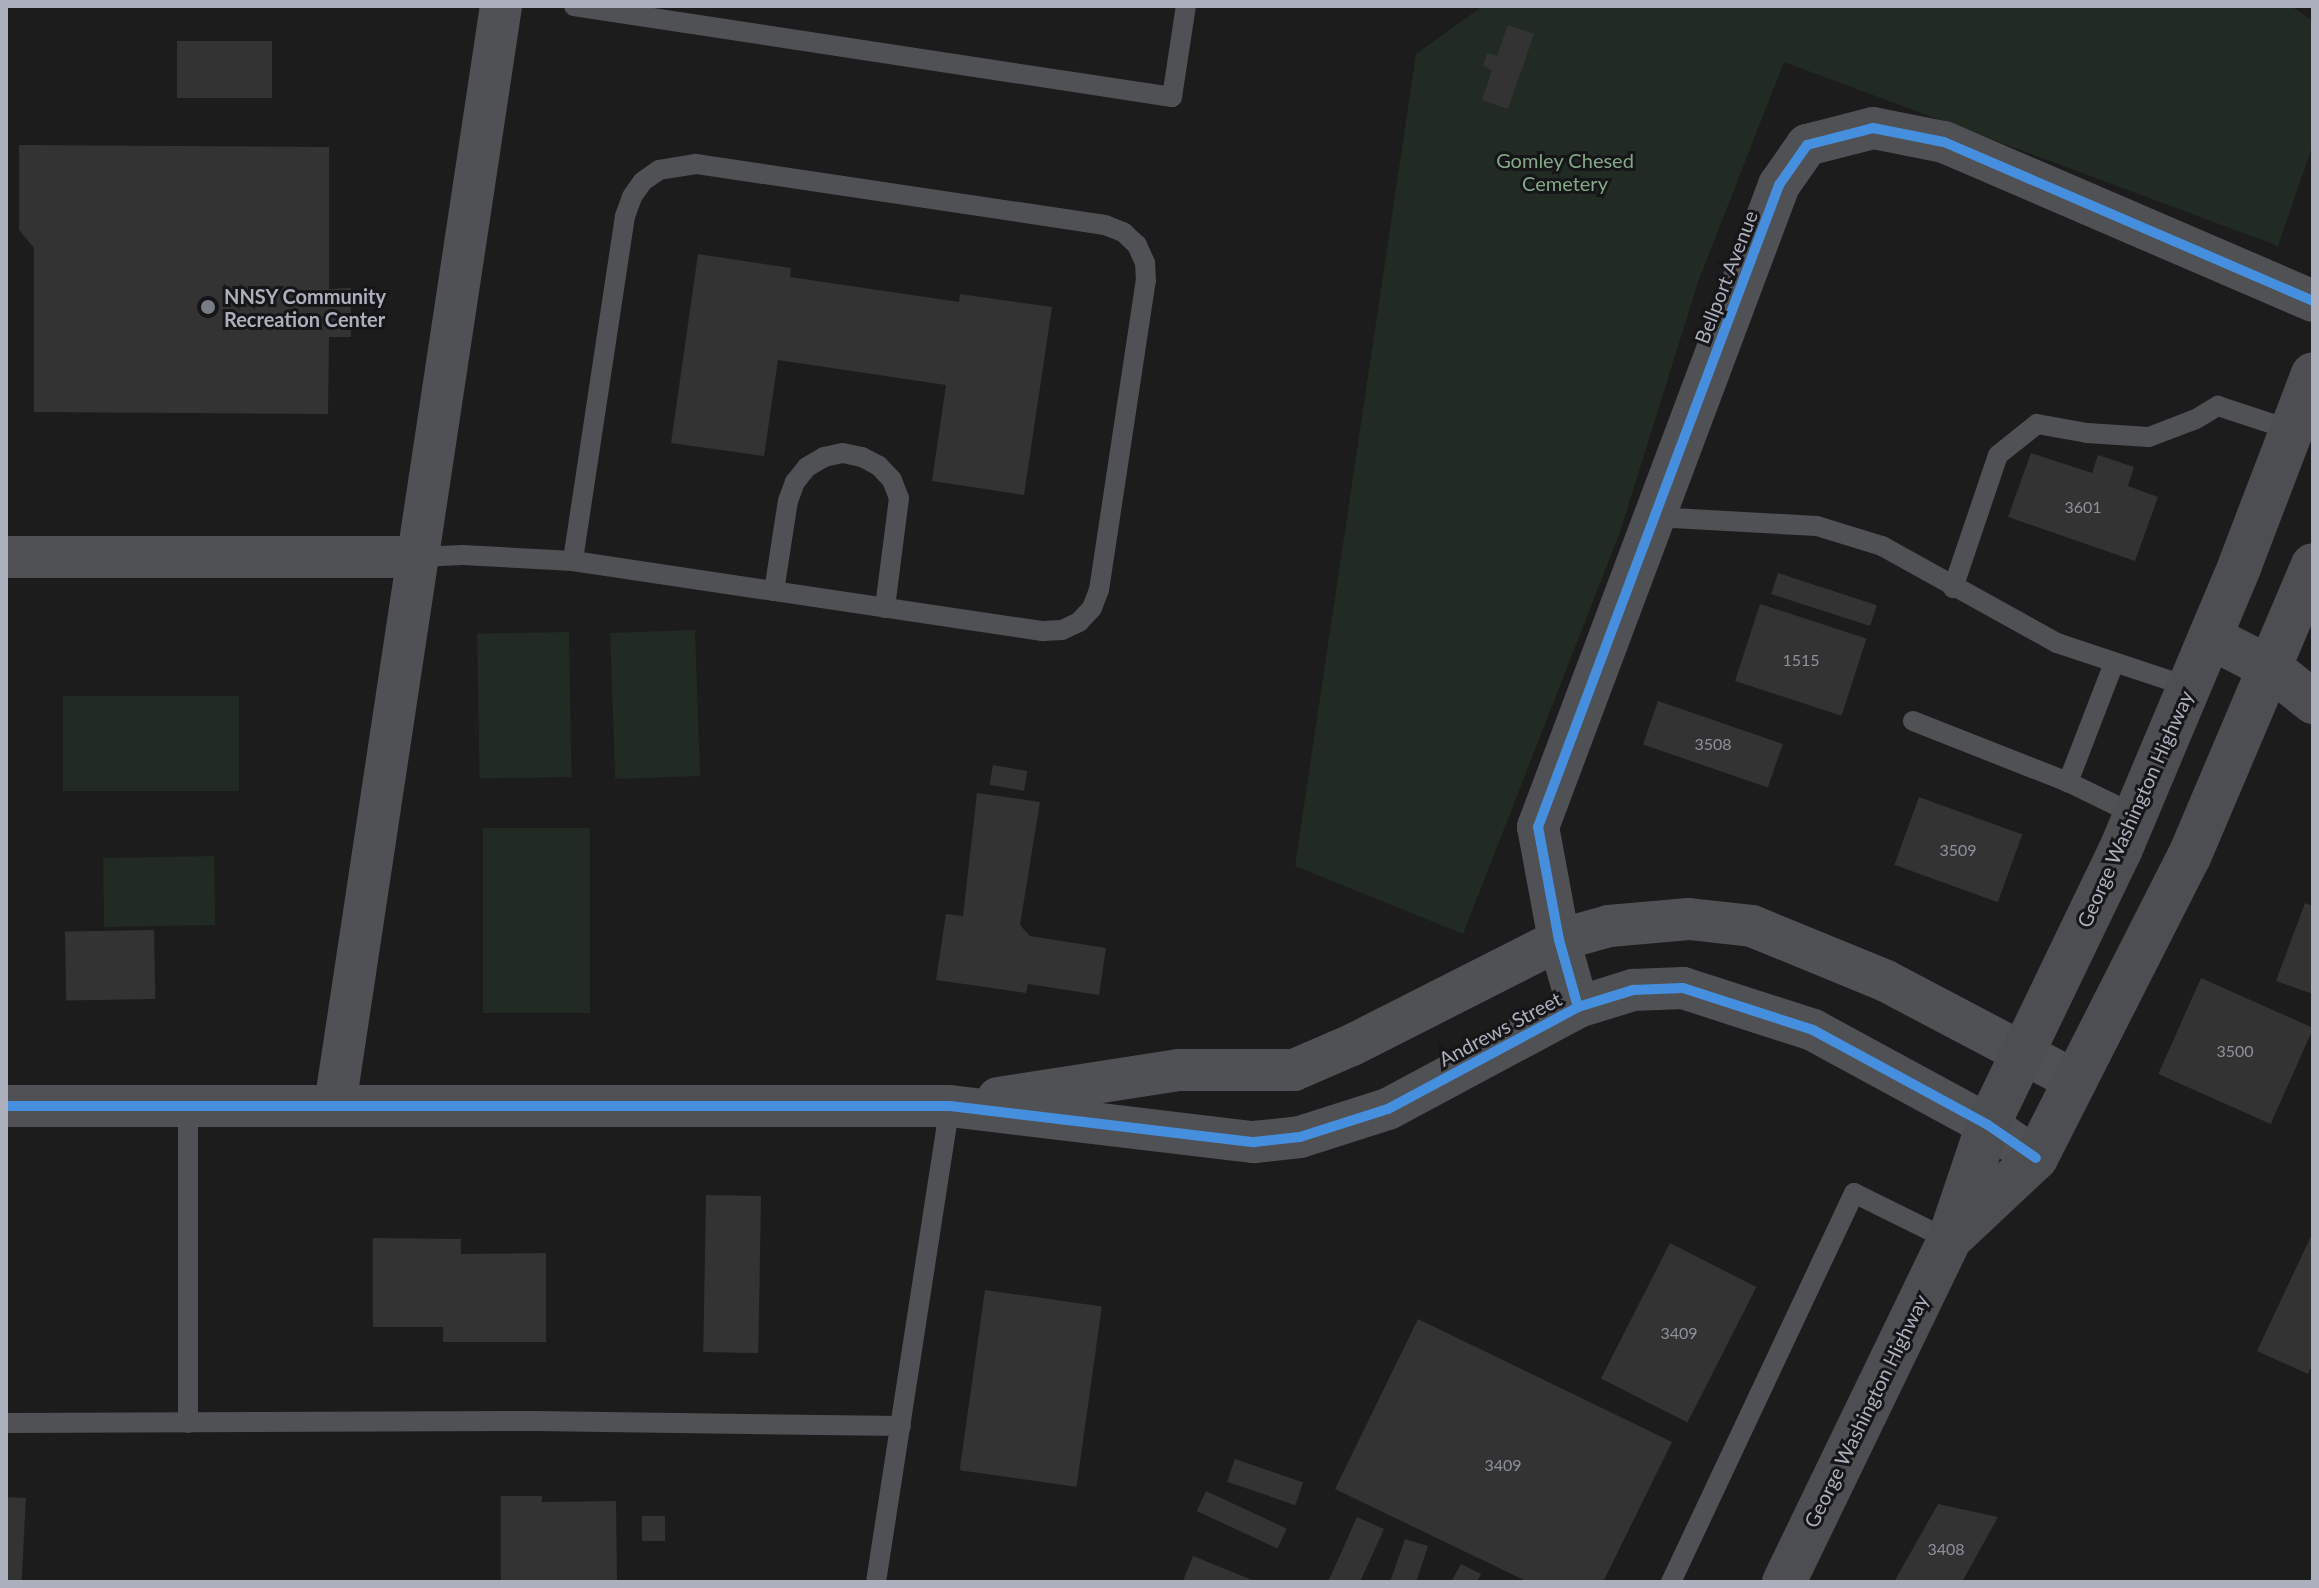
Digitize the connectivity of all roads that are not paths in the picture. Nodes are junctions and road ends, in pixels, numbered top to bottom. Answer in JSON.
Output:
{"nodes":[{"id":1,"x":501,"y":6,"type":"edge"},
{"id":2,"x":574,"y":6,"type":"edge"},
{"id":3,"x":1186,"y":6,"type":"edge"},
{"id":4,"x":2313,"y":301,"type":"edge"},
{"id":5,"x":2313,"y":374,"type":"edge"},
{"id":6,"x":2291,"y":430,"type":"junction"},
{"id":7,"x":1655,"y":517,"type":"junction"},
{"id":8,"x":6,"y":557,"type":"edge"},
{"id":9,"x":418,"y":557,"type":"junction"},
{"id":10,"x":573,"y":561,"type":"junction"},
{"id":11,"x":2240,"y":565,"type":"junction"},
{"id":12,"x":2310,"y":583,"type":"edge"},
{"id":13,"x":1953,"y":588,"type":"junction"},
{"id":14,"x":774,"y":591,"type":"junction"},
{"id":15,"x":885,"y":608,"type":"junction"},
{"id":16,"x":2210,"y":637,"type":"junction"},
{"id":17,"x":2114,"y":663,"type":"junction"},
{"id":18,"x":2272,"y":669,"type":"junction"},
{"id":19,"x":2189,"y":687,"type":"junction"},
{"id":20,"x":2313,"y":702,"type":"edge"},
{"id":21,"x":1913,"y":721,"type":"dead end"},
{"id":22,"x":2068,"y":782,"type":"junction"},
{"id":23,"x":2136,"y":815,"type":"junction"},
{"id":24,"x":1559,"y":940,"type":"junction"},
{"id":25,"x":1578,"y":1007,"type":"junction"},
{"id":26,"x":2021,"y":1051,"type":"junction"},
{"id":27,"x":2076,"y":1081,"type":"junction"},
{"id":28,"x":335,"y":1105,"type":"junction"},
{"id":29,"x":6,"y":1106,"type":"edge"},
{"id":30,"x":188,"y":1106,"type":"junction"},
{"id":31,"x":950,"y":1106,"type":"junction"},
{"id":32,"x":1988,"y":1125,"type":"junction"},
{"id":33,"x":2036,"y":1158,"type":"junction"},
{"id":34,"x":1949,"y":1240,"type":"junction"},
{"id":35,"x":6,"y":1423,"type":"edge"},
{"id":36,"x":188,"y":1423,"type":"junction"},
{"id":37,"x":901,"y":1426,"type":"junction"},
{"id":38,"x":876,"y":1582,"type":"edge"},
{"id":39,"x":1671,"y":1582,"type":"edge"},
{"id":40,"x":1784,"y":1582,"type":"edge"}],
"edges":[{"from":1,"to":9,"type":"street"},
{"from":2,"to":3,"type":"lane"},
{"from":4,"to":7,"type":"street","name":"Bellport Avenue"},
{"from":5,"to":6,"type":"main road","name":"George Washington Highway"},
{"from":6,"to":11,"type":"main road","name":"George Washington Highway"},
{"from":6,"to":13,"type":"lane"},
{"from":7,"to":13,"type":"lane"},
{"from":7,"to":24,"type":"street","name":"Bellport Avenue"},
{"from":8,"to":9,"type":"street"},
{"from":9,"to":10,"type":"lane"},
{"from":9,"to":28,"type":"street"},
{"from":10,"to":14,"type":"lane"},
{"from":10,"to":15,"type":"lane"},
{"from":11,"to":12,"type":"main road"},
{"from":11,"to":16,"type":"main road","name":"George Washington Highway"},
{"from":12,"to":18,"type":"main road","name":"George Washington Highway"},
{"from":13,"to":17,"type":"lane"},
{"from":14,"to":15,"type":"lane"},
{"from":14,"to":15,"type":"lane"},
{"from":16,"to":18,"type":"main road"},
{"from":16,"to":19,"type":"main road","name":"George Washington Highway"},
{"from":17,"to":19,"type":"lane"},
{"from":17,"to":22,"type":"lane"},
{"from":18,"to":20,"type":"main road"},
{"from":18,"to":27,"type":"main road","name":"George Washington Highway"},
{"from":19,"to":23,"type":"main road","name":"George Washington Highway"},
{"from":21,"to":22,"type":"lane"},
{"from":22,"to":23,"type":"lane"},
{"from":23,"to":26,"type":"main road","name":"George Washington Highway"},
{"from":24,"to":25,"type":"street","name":"Bellport Avenue"},
{"from":24,"to":26,"type":"street"},
{"from":24,"to":31,"type":"street"},
{"from":25,"to":31,"type":"street","name":"Andrews Street"},
{"from":25,"to":32,"type":"street","name":"Andrews Street"},
{"from":26,"to":27,"type":"street"},
{"from":26,"to":32,"type":"main road","name":"George Washington Highway"},
{"from":27,"to":33,"type":"main road","name":"George Washington Highway"},
{"from":28,"to":30,"type":"street"},
{"from":28,"to":31,"type":"street"},
{"from":29,"to":30,"type":"street"},
{"from":30,"to":36,"type":"lane"},
{"from":31,"to":37,"type":"lane"},
{"from":32,"to":33,"type":"street","name":"Andrews Street"},
{"from":32,"to":34,"type":"main road","name":"George Washington Highway"},
{"from":33,"to":34,"type":"main road","name":"George Washington Highway"},
{"from":34,"to":39,"type":"lane"},
{"from":34,"to":40,"type":"main road","name":"George Washington Highway"},
{"from":35,"to":36,"type":"lane"},
{"from":36,"to":37,"type":"lane"},
{"from":37,"to":38,"type":"lane"}]}
